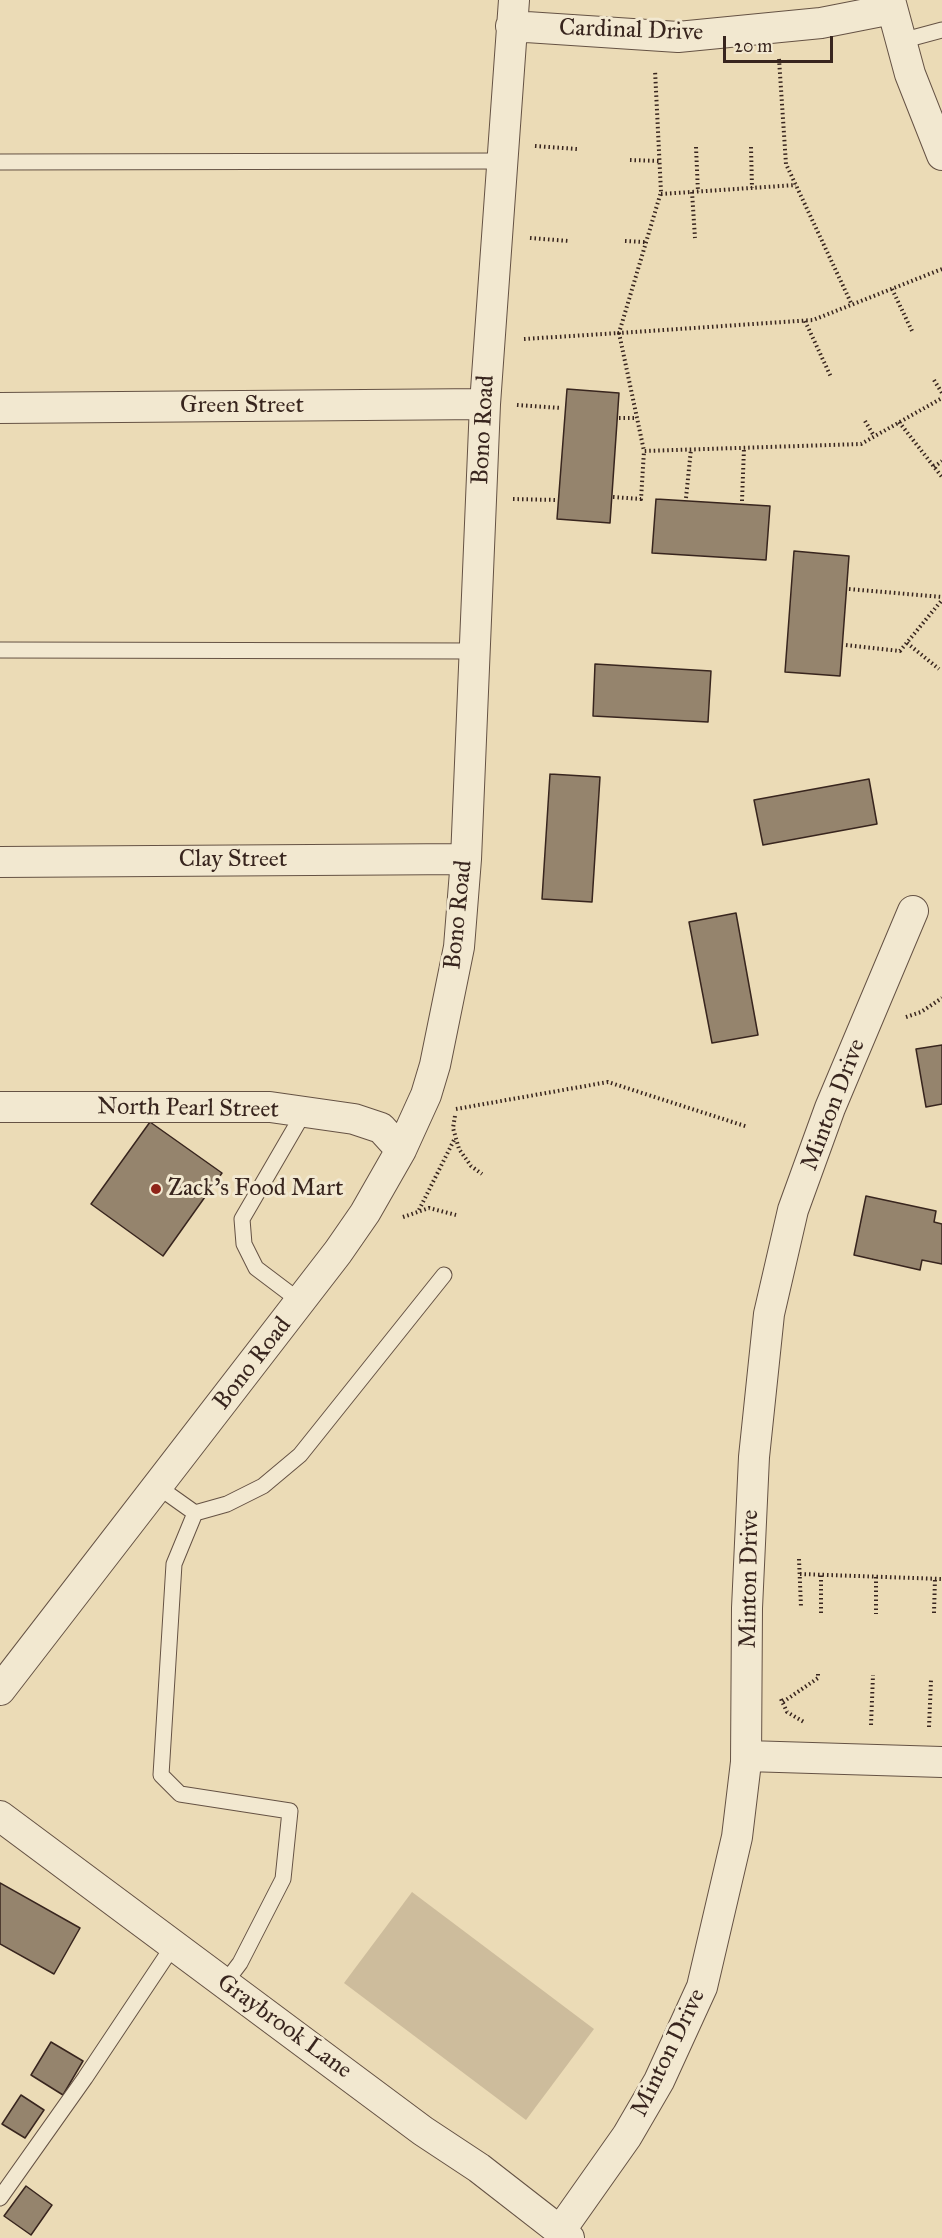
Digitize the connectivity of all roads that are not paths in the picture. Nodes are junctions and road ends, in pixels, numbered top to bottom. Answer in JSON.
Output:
{"nodes":[{"id":1,"x":891,"y":4,"type":"edge"},
{"id":2,"x":512,"y":13,"type":"edge"},
{"id":3,"x":942,"y":30,"type":"edge"},
{"id":4,"x":901,"y":41,"type":"junction"},
{"id":5,"x":942,"y":155,"type":"edge"},
{"id":6,"x":502,"y":161,"type":"junction"},
{"id":7,"x":0,"y":162,"type":"edge"},
{"id":8,"x":485,"y":404,"type":"junction"},
{"id":9,"x":0,"y":408,"type":"edge"},
{"id":10,"x":0,"y":650,"type":"edge"},
{"id":11,"x":475,"y":651,"type":"junction"},
{"id":12,"x":466,"y":859,"type":"junction"},
{"id":13,"x":0,"y":862,"type":"edge"},
{"id":14,"x":913,"y":910,"type":"dead end"},
{"id":15,"x":0,"y":1107,"type":"edge"},
{"id":16,"x":303,"y":1113,"type":"junction"},
{"id":17,"x":401,"y":1150,"type":"junction"},
{"id":18,"x":444,"y":1275,"type":"dead end"},
{"id":19,"x":301,"y":1302,"type":"junction"},
{"id":20,"x":157,"y":1485,"type":"junction"},
{"id":21,"x":195,"y":1513,"type":"junction"},
{"id":22,"x":0,"y":1690,"type":"edge"},
{"id":23,"x":747,"y":1756,"type":"junction"},
{"id":24,"x":942,"y":1762,"type":"edge"},
{"id":25,"x":0,"y":1816,"type":"edge"},
{"id":26,"x":173,"y":1946,"type":"junction"},
{"id":27,"x":224,"y":1984,"type":"junction"},
{"id":28,"x":0,"y":2198,"type":"edge"},
{"id":29,"x":565,"y":2234,"type":"edge"}],
"edges":[{"from":1,"to":2,"type":"street","name":"Cardinal Drive"},
{"from":1,"to":4,"type":"street"},
{"from":2,"to":6,"type":"street","name":"Bono Road"},
{"from":3,"to":4,"type":"lane"},
{"from":4,"to":5,"type":"street"},
{"from":6,"to":7,"type":"lane"},
{"from":6,"to":8,"type":"street","name":"Bono Road"},
{"from":8,"to":9,"type":"street","name":"Green Street"},
{"from":8,"to":11,"type":"street","name":"Bono Road"},
{"from":10,"to":11,"type":"lane"},
{"from":11,"to":12,"type":"street","name":"Bono Road"},
{"from":12,"to":13,"type":"street","name":"Clay Street"},
{"from":12,"to":17,"type":"street","name":"Bono Road"},
{"from":14,"to":23,"type":"street","name":"Minton Drive"},
{"from":15,"to":16,"type":"street","name":"North Pearl Street"},
{"from":16,"to":17,"type":"street","name":"North Pearl Street"},
{"from":16,"to":19,"type":"lane"},
{"from":17,"to":19,"type":"street","name":"Bono Road"},
{"from":18,"to":21,"type":"lane"},
{"from":19,"to":20,"type":"street","name":"Bono Road"},
{"from":20,"to":21,"type":"lane"},
{"from":20,"to":22,"type":"street","name":"Bono Road"},
{"from":21,"to":27,"type":"lane"},
{"from":23,"to":24,"type":"street"},
{"from":23,"to":29,"type":"street","name":"Minton Drive"},
{"from":25,"to":26,"type":"street","name":"Graybrook Lane"},
{"from":26,"to":27,"type":"street","name":"Graybrook Lane"},
{"from":26,"to":28,"type":"lane"},
{"from":27,"to":29,"type":"street","name":"Graybrook Lane"}]}
